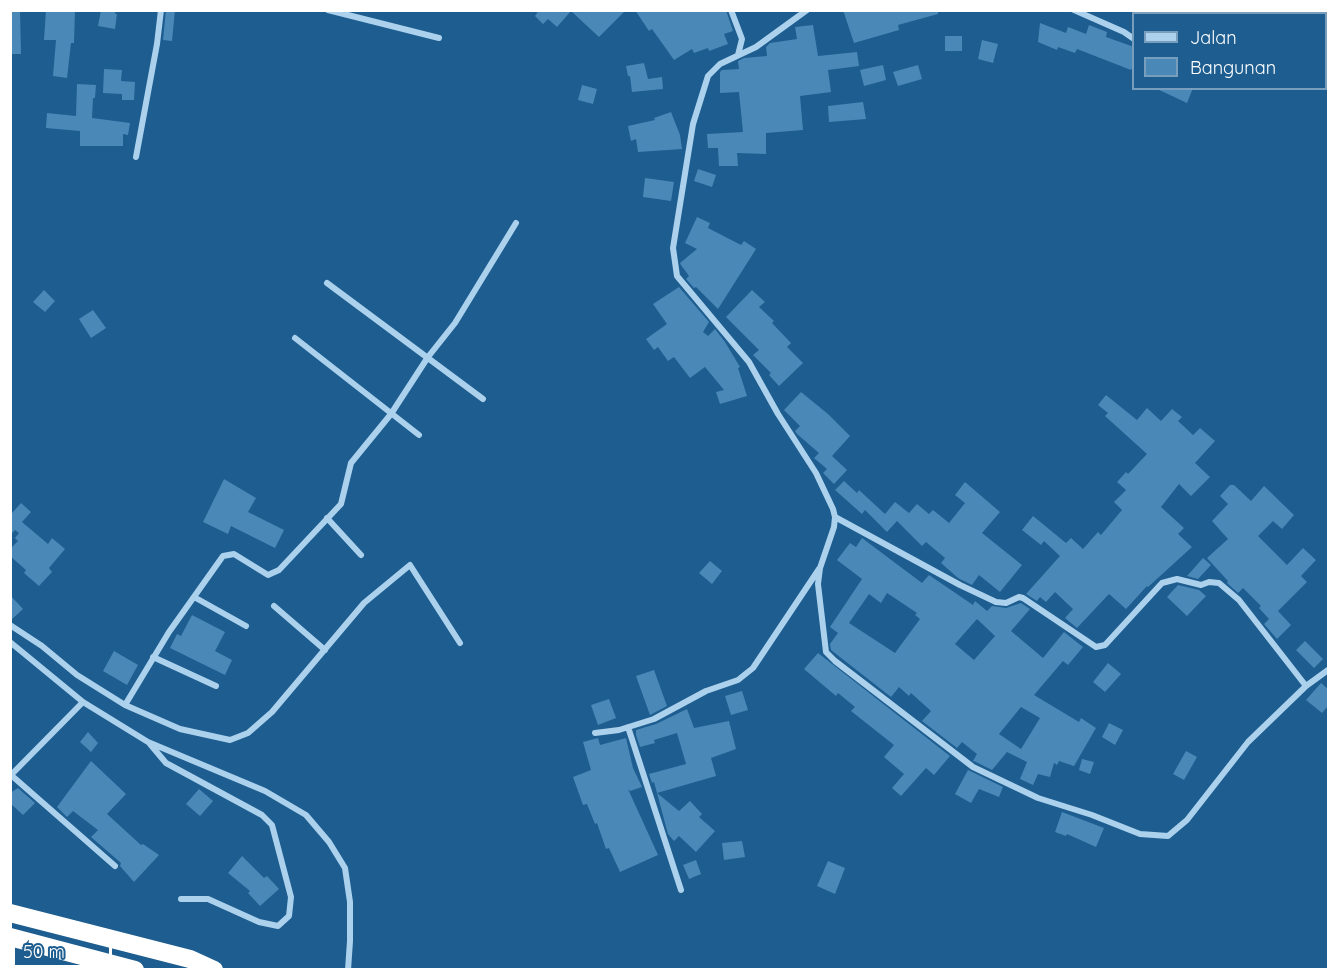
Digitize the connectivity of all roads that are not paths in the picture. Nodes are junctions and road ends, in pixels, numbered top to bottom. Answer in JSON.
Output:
{"nodes":[{"id":1,"x":161,"y":10,"type":"edge"},
{"id":2,"x":328,"y":10,"type":"edge"},
{"id":3,"x":731,"y":10,"type":"edge"},
{"id":4,"x":1074,"y":10,"type":"edge"},
{"id":5,"x":803,"y":12,"type":"edge"},
{"id":6,"x":439,"y":38,"type":"dead end"},
{"id":7,"x":1132,"y":38,"type":"edge"},
{"id":8,"x":738,"y":55,"type":"junction"},
{"id":9,"x":136,"y":157,"type":"dead end"},
{"id":10,"x":516,"y":224,"type":"dead end"},
{"id":11,"x":327,"y":283,"type":"dead end"},
{"id":12,"x":296,"y":338,"type":"dead end"},
{"id":13,"x":428,"y":357,"type":"junction"},
{"id":14,"x":483,"y":399,"type":"dead end"},
{"id":15,"x":391,"y":414,"type":"junction"},
{"id":16,"x":419,"y":435,"type":"dead end"},
{"id":17,"x":835,"y":517,"type":"junction"},
{"id":18,"x":327,"y":518,"type":"junction"},
{"id":19,"x":361,"y":555,"type":"dead end"},
{"id":20,"x":820,"y":568,"type":"junction"},
{"id":21,"x":194,"y":597,"type":"junction"},
{"id":22,"x":274,"y":606,"type":"dead end"},
{"id":23,"x":10,"y":624,"type":"edge"},
{"id":24,"x":246,"y":626,"type":"dead end"},
{"id":25,"x":10,"y":642,"type":"edge"},
{"id":26,"x":460,"y":643,"type":"dead end"},
{"id":27,"x":325,"y":650,"type":"junction"},
{"id":28,"x":153,"y":657,"type":"junction"},
{"id":29,"x":1329,"y":670,"type":"edge"},
{"id":30,"x":1306,"y":686,"type":"junction"},
{"id":31,"x":216,"y":687,"type":"dead end"},
{"id":32,"x":83,"y":702,"type":"junction"},
{"id":33,"x":125,"y":705,"type":"junction"},
{"id":34,"x":628,"y":727,"type":"junction"},
{"id":35,"x":595,"y":733,"type":"dead end"},
{"id":36,"x":148,"y":742,"type":"junction"},
{"id":37,"x":115,"y":866,"type":"dead end"},
{"id":38,"x":681,"y":890,"type":"dead end"},
{"id":39,"x":181,"y":899,"type":"dead end"},
{"id":40,"x":10,"y":913,"type":"edge"},
{"id":41,"x":10,"y":937,"type":"edge"},
{"id":42,"x":348,"y":966,"type":"edge"},
{"id":43,"x":135,"y":969,"type":"edge"},
{"id":44,"x":214,"y":969,"type":"edge"}],
"edges":[{"from":1,"to":9,"type":"street"},
{"from":2,"to":6,"type":"street"},
{"from":3,"to":8,"type":"street"},
{"from":4,"to":7,"type":"street"},
{"from":5,"to":8,"type":"street"},
{"from":8,"to":17,"type":"street"},
{"from":10,"to":13,"type":"street"},
{"from":11,"to":13,"type":"street"},
{"from":12,"to":15,"type":"street"},
{"from":13,"to":14,"type":"street"},
{"from":13,"to":15,"type":"street"},
{"from":15,"to":16,"type":"street"},
{"from":15,"to":18,"type":"street"},
{"from":17,"to":20,"type":"street"},
{"from":17,"to":30,"type":"street"},
{"from":18,"to":19,"type":"street"},
{"from":18,"to":21,"type":"street"},
{"from":20,"to":30,"type":"street"},
{"from":20,"to":34,"type":"street"},
{"from":21,"to":24,"type":"street"},
{"from":21,"to":28,"type":"street"},
{"from":22,"to":27,"type":"street"},
{"from":23,"to":33,"type":"street"},
{"from":25,"to":32,"type":"street"},
{"from":26,"to":27,"type":"street"},
{"from":27,"to":33,"type":"street"},
{"from":28,"to":31,"type":"street"},
{"from":28,"to":33,"type":"street"},
{"from":29,"to":30,"type":"street"},
{"from":32,"to":36,"type":"street"},
{"from":32,"to":37,"type":"street"},
{"from":34,"to":35,"type":"street"},
{"from":34,"to":38,"type":"street"},
{"from":36,"to":39,"type":"street"},
{"from":36,"to":42,"type":"street"},
{"from":40,"to":44,"type":"highway"},
{"from":41,"to":43,"type":"highway"}]}
